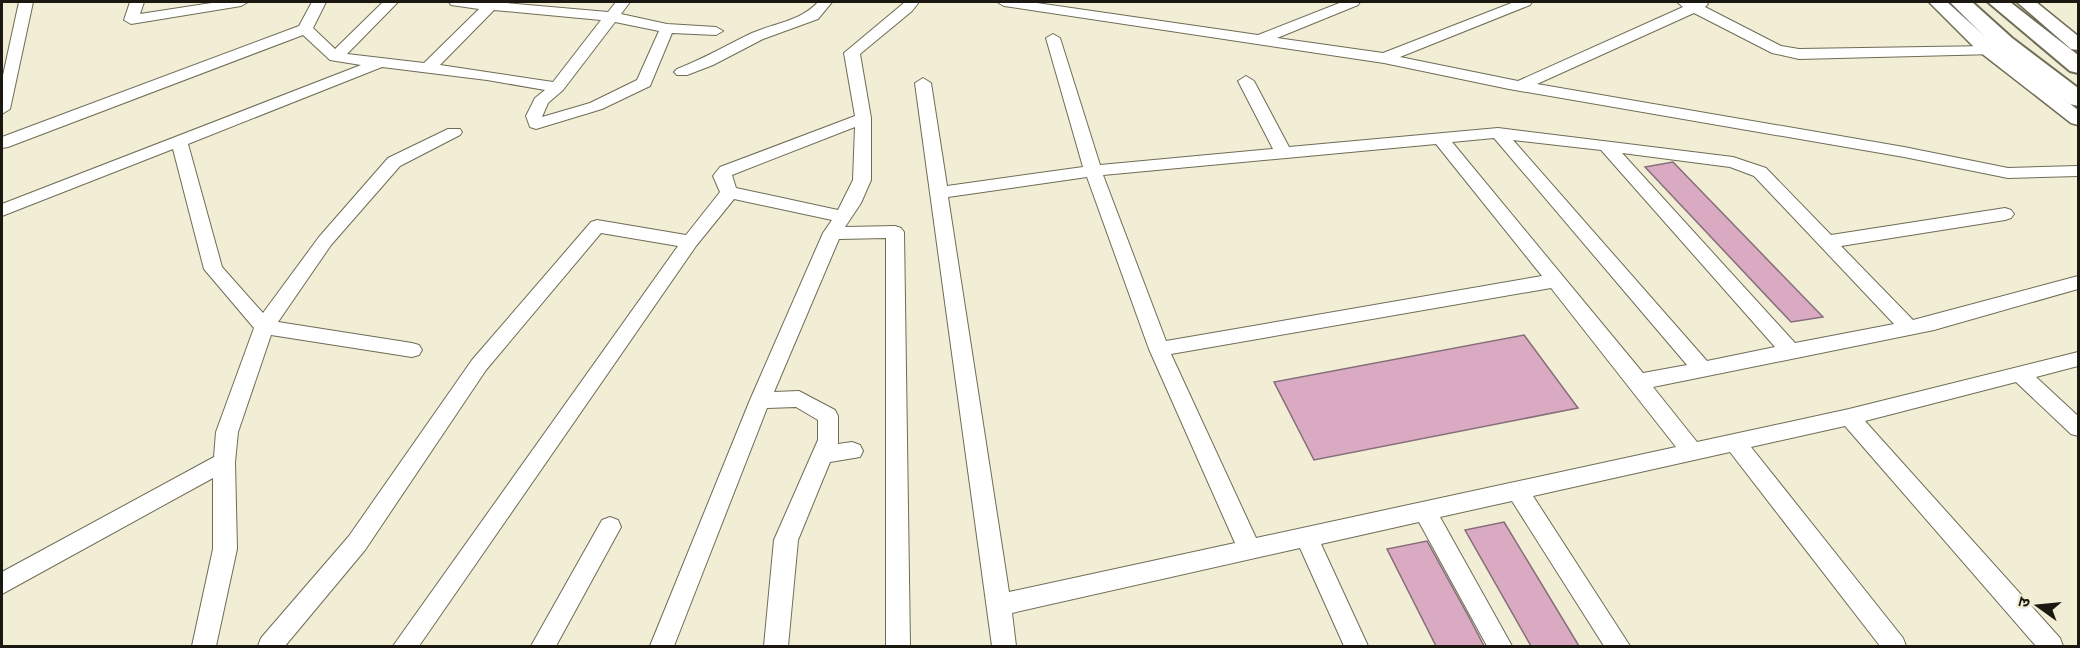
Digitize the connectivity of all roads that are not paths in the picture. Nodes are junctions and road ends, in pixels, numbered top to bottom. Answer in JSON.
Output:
{"nodes":[{"id":1,"x":26,"y":2,"type":"edge"},
{"id":2,"x":137,"y":2,"type":"edge"},
{"id":3,"x":241,"y":2,"type":"edge"},
{"id":4,"x":318,"y":2,"type":"edge"},
{"id":5,"x":391,"y":2,"type":"edge"},
{"id":6,"x":456,"y":2,"type":"edge"},
{"id":7,"x":623,"y":2,"type":"edge"},
{"id":8,"x":825,"y":2,"type":"edge"},
{"id":9,"x":912,"y":2,"type":"edge"},
{"id":10,"x":1004,"y":2,"type":"edge"},
{"id":11,"x":1353,"y":2,"type":"edge"},
{"id":12,"x":1525,"y":2,"type":"edge"},
{"id":13,"x":1937,"y":2,"type":"edge"},
{"id":14,"x":1960,"y":2,"type":"edge"},
{"id":15,"x":2026,"y":2,"type":"edge"},
{"id":16,"x":1695,"y":3,"type":"edge"},
{"id":17,"x":2001,"y":4,"type":"edge"},
{"id":18,"x":490,"y":5,"type":"junction"},
{"id":19,"x":612,"y":17,"type":"junction"},
{"id":20,"x":668,"y":28,"type":"junction"},
{"id":21,"x":305,"y":29,"type":"junction"},
{"id":22,"x":716,"y":31,"type":"dead end"},
{"id":23,"x":20,"y":36,"type":"junction"},
{"id":24,"x":1053,"y":38,"type":"dead end"},
{"id":25,"x":1260,"y":40,"type":"junction"},
{"id":26,"x":2,"y":42,"type":"edge"},
{"id":27,"x":2079,"y":46,"type":"edge"},
{"id":28,"x":2056,"y":48,"type":"junction"},
{"id":29,"x":1990,"y":51,"type":"junction"},
{"id":30,"x":335,"y":57,"type":"junction"},
{"id":31,"x":1384,"y":58,"type":"junction"},
{"id":32,"x":382,"y":62,"type":"junction"},
{"id":33,"x":2079,"y":66,"type":"edge"},
{"id":34,"x":429,"y":68,"type":"junction"},
{"id":35,"x":682,"y":72,"type":"dead end"},
{"id":36,"x":1246,"y":81,"type":"dead end"},
{"id":37,"x":923,"y":83,"type":"dead end"},
{"id":38,"x":1520,"y":86,"type":"junction"},
{"id":39,"x":557,"y":87,"type":"junction"},
{"id":40,"x":2079,"y":99,"type":"edge"},
{"id":41,"x":2,"y":109,"type":"edge"},
{"id":42,"x":863,"y":118,"type":"junction"},
{"id":43,"x":2079,"y":119,"type":"edge"},
{"id":44,"x":454,"y":132,"type":"dead end"},
{"id":45,"x":1498,"y":134,"type":"junction"},
{"id":46,"x":1441,"y":139,"type":"junction"},
{"id":47,"x":179,"y":141,"type":"junction"},
{"id":48,"x":2,"y":142,"type":"edge"},
{"id":49,"x":1606,"y":146,"type":"junction"},
{"id":50,"x":1282,"y":152,"type":"junction"},
{"id":51,"x":1093,"y":171,"type":"junction"},
{"id":52,"x":2079,"y":171,"type":"edge"},
{"id":53,"x":729,"y":193,"type":"junction"},
{"id":54,"x":939,"y":193,"type":"junction"},
{"id":55,"x":2,"y":210,"type":"edge"},
{"id":56,"x":2005,"y":214,"type":"dead end"},
{"id":57,"x":837,"y":225,"type":"junction"},
{"id":58,"x":690,"y":242,"type":"junction"},
{"id":59,"x":1828,"y":242,"type":"junction"},
{"id":60,"x":1554,"y":281,"type":"junction"},
{"id":61,"x":2079,"y":283,"type":"edge"},
{"id":62,"x":264,"y":327,"type":"junction"},
{"id":63,"x":1909,"y":328,"type":"junction"},
{"id":64,"x":1159,"y":349,"type":"junction"},
{"id":65,"x":412,"y":350,"type":"dead end"},
{"id":66,"x":1791,"y":352,"type":"junction"},
{"id":67,"x":2079,"y":359,"type":"edge"},
{"id":68,"x":1702,"y":369,"type":"junction"},
{"id":69,"x":2019,"y":373,"type":"junction"},
{"id":70,"x":1638,"y":382,"type":"junction"},
{"id":71,"x":759,"y":400,"type":"junction"},
{"id":72,"x":1849,"y":417,"type":"junction"},
{"id":73,"x":2079,"y":428,"type":"edge"},
{"id":74,"x":1735,"y":442,"type":"junction"},
{"id":75,"x":852,"y":451,"type":"dead end"},
{"id":76,"x":1692,"y":452,"type":"junction"},
{"id":77,"x":823,"y":454,"type":"junction"},
{"id":78,"x":224,"y":462,"type":"junction"},
{"id":79,"x":1517,"y":490,"type":"junction"},
{"id":80,"x":1425,"y":511,"type":"junction"},
{"id":81,"x":610,"y":527,"type":"dead end"},
{"id":82,"x":1306,"y":537,"type":"junction"},
{"id":83,"x":1249,"y":549,"type":"junction"},
{"id":84,"x":2,"y":584,"type":"edge"},
{"id":85,"x":999,"y":605,"type":"junction"},
{"id":86,"x":204,"y":646,"type":"edge"},
{"id":87,"x":270,"y":646,"type":"edge"},
{"id":88,"x":405,"y":646,"type":"edge"},
{"id":89,"x":543,"y":646,"type":"edge"},
{"id":90,"x":662,"y":646,"type":"edge"},
{"id":91,"x":776,"y":646,"type":"edge"},
{"id":92,"x":898,"y":646,"type":"edge"},
{"id":93,"x":1004,"y":646,"type":"edge"},
{"id":94,"x":1356,"y":646,"type":"edge"},
{"id":95,"x":1500,"y":646,"type":"edge"},
{"id":96,"x":1618,"y":646,"type":"edge"},
{"id":97,"x":1894,"y":646,"type":"edge"},
{"id":98,"x":2051,"y":646,"type":"edge"}],
"edges":[{"from":1,"to":23,"type":"street"},
{"from":2,"to":3,"type":"street"},
{"from":4,"to":21,"type":"street"},
{"from":5,"to":30,"type":"street"},
{"from":6,"to":18,"type":"street"},
{"from":7,"to":19,"type":"street"},
{"from":8,"to":35,"type":"street"},
{"from":9,"to":42,"type":"street"},
{"from":10,"to":25,"type":"street"},
{"from":11,"to":25,"type":"street"},
{"from":12,"to":31,"type":"street"},
{"from":13,"to":29,"type":"main road"},
{"from":14,"to":40,"type":"highway"},
{"from":15,"to":27,"type":"main road"},
{"from":16,"to":29,"type":"street"},
{"from":16,"to":38,"type":"street"},
{"from":17,"to":28,"type":"highway"},
{"from":18,"to":19,"type":"street"},
{"from":18,"to":34,"type":"street"},
{"from":19,"to":20,"type":"street"},
{"from":19,"to":39,"type":"street"},
{"from":20,"to":22,"type":"street"},
{"from":20,"to":39,"type":"street"},
{"from":21,"to":30,"type":"street"},
{"from":21,"to":48,"type":"street"},
{"from":23,"to":26,"type":"street"},
{"from":23,"to":41,"type":"street"},
{"from":24,"to":51,"type":"street"},
{"from":25,"to":31,"type":"street"},
{"from":27,"to":28,"type":"street"},
{"from":28,"to":33,"type":"highway"},
{"from":29,"to":43,"type":"main road"},
{"from":30,"to":32,"type":"street"},
{"from":31,"to":38,"type":"street"},
{"from":32,"to":34,"type":"street"},
{"from":32,"to":47,"type":"street"},
{"from":34,"to":39,"type":"street"},
{"from":36,"to":50,"type":"street"},
{"from":37,"to":54,"type":"street"},
{"from":38,"to":52,"type":"street"},
{"from":42,"to":53,"type":"street"},
{"from":42,"to":57,"type":"street"},
{"from":44,"to":62,"type":"street"},
{"from":45,"to":46,"type":"street"},
{"from":45,"to":49,"type":"street"},
{"from":45,"to":68,"type":"street"},
{"from":46,"to":50,"type":"street"},
{"from":46,"to":60,"type":"street"},
{"from":47,"to":55,"type":"street"},
{"from":47,"to":62,"type":"street"},
{"from":49,"to":59,"type":"street"},
{"from":49,"to":66,"type":"street"},
{"from":50,"to":51,"type":"street"},
{"from":51,"to":54,"type":"street"},
{"from":51,"to":64,"type":"street"},
{"from":53,"to":57,"type":"street"},
{"from":53,"to":58,"type":"street"},
{"from":54,"to":85,"type":"street"},
{"from":56,"to":59,"type":"street"},
{"from":57,"to":71,"type":"street"},
{"from":57,"to":92,"type":"street"},
{"from":58,"to":87,"type":"street"},
{"from":58,"to":88,"type":"street"},
{"from":59,"to":63,"type":"street"},
{"from":60,"to":64,"type":"street"},
{"from":60,"to":70,"type":"street"},
{"from":61,"to":63,"type":"street"},
{"from":62,"to":65,"type":"street"},
{"from":62,"to":78,"type":"street"},
{"from":63,"to":66,"type":"street"},
{"from":64,"to":83,"type":"street"},
{"from":66,"to":68,"type":"street"},
{"from":67,"to":69,"type":"street"},
{"from":68,"to":70,"type":"street"},
{"from":69,"to":72,"type":"street"},
{"from":69,"to":73,"type":"street"},
{"from":70,"to":76,"type":"street"},
{"from":71,"to":77,"type":"street"},
{"from":71,"to":90,"type":"street"},
{"from":72,"to":74,"type":"street"},
{"from":72,"to":98,"type":"street"},
{"from":74,"to":76,"type":"street"},
{"from":74,"to":97,"type":"street"},
{"from":75,"to":77,"type":"street"},
{"from":76,"to":79,"type":"street"},
{"from":77,"to":91,"type":"street"},
{"from":78,"to":84,"type":"street"},
{"from":78,"to":86,"type":"street"},
{"from":79,"to":80,"type":"street"},
{"from":79,"to":96,"type":"street"},
{"from":80,"to":82,"type":"street"},
{"from":80,"to":95,"type":"street"},
{"from":81,"to":89,"type":"street"},
{"from":82,"to":83,"type":"street"},
{"from":82,"to":94,"type":"street"},
{"from":83,"to":85,"type":"street"},
{"from":85,"to":93,"type":"street"}]}
